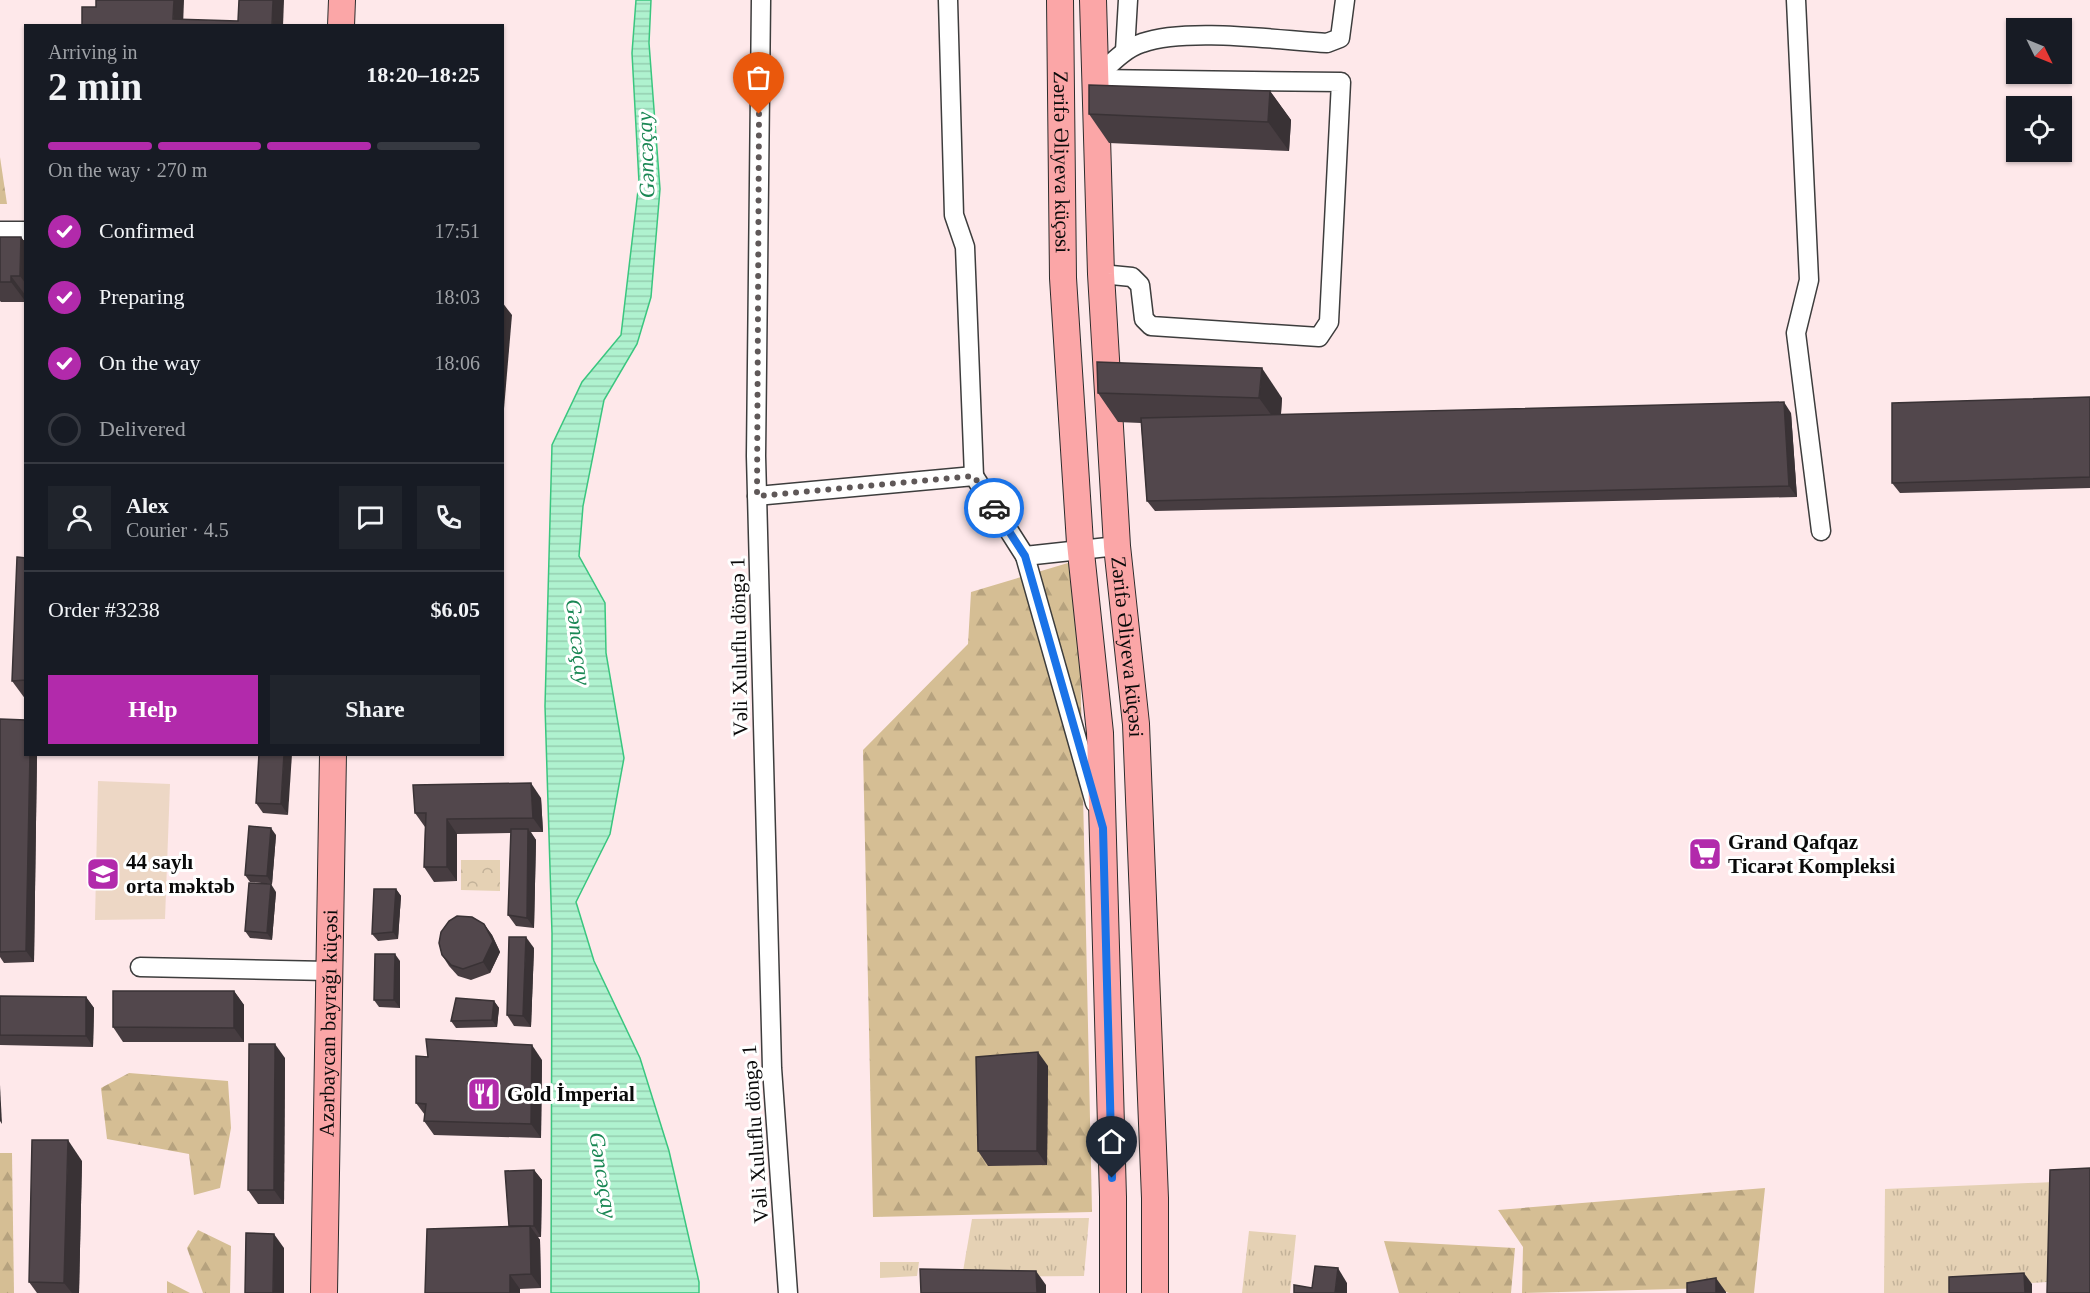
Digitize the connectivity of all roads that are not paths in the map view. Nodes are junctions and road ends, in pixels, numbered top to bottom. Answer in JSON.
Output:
{"nodes":[{"id":1,"x":342,"y":0,"type":"edge"},
{"id":2,"x":761,"y":0,"type":"edge"},
{"id":3,"x":948,"y":0,"type":"edge"},
{"id":4,"x":1060,"y":0,"type":"edge"},
{"id":5,"x":1093,"y":0,"type":"edge"},
{"id":6,"x":1128,"y":0,"type":"edge"},
{"id":7,"x":1344,"y":0,"type":"edge"},
{"id":8,"x":1796,"y":0,"type":"edge"},
{"id":9,"x":342,"y":24,"type":"edge"},
{"id":10,"x":1125,"y":51,"type":"junction"},
{"id":11,"x":1094,"y":80,"type":"junction"},
{"id":12,"x":0,"y":231,"type":"edge"},
{"id":13,"x":24,"y":231,"type":"edge"},
{"id":14,"x":1101,"y":274,"type":"junction"},
{"id":15,"x":974,"y":476,"type":"junction"},
{"id":16,"x":757,"y":496,"type":"junction"},
{"id":17,"x":1821,"y":531,"type":"dead end"},
{"id":18,"x":1117,"y":546,"type":"junction"},
{"id":19,"x":1081,"y":551,"type":"junction"},
{"id":20,"x":1025,"y":556,"type":"junction"},
{"id":21,"x":333,"y":756,"type":"edge"},
{"id":22,"x":1103,"y":828,"type":"junction"},
{"id":23,"x":140,"y":967,"type":"dead end"},
{"id":24,"x":329,"y":971,"type":"junction"},
{"id":25,"x":324,"y":1293,"type":"edge"},
{"id":26,"x":788,"y":1293,"type":"edge"},
{"id":27,"x":1113,"y":1293,"type":"edge"},
{"id":28,"x":1155,"y":1293,"type":"edge"}],
"edges":[{"from":1,"to":9,"type":"street"},
{"from":2,"to":16,"type":"street","name":"Vəli Xuluflu döngə 1"},
{"from":3,"to":15,"type":"street"},
{"from":4,"to":19,"type":"street","name":"Zərifə Əliyeva küçəsi"},
{"from":5,"to":11,"type":"street","name":"Zərifə Əliyeva küçəsi"},
{"from":6,"to":10,"type":"street"},
{"from":7,"to":10,"type":"street"},
{"from":8,"to":17,"type":"street"},
{"from":10,"to":11,"type":"street"},
{"from":11,"to":14,"type":"street","name":"Zərifə Əliyeva küçəsi"},
{"from":11,"to":14,"type":"street"},
{"from":12,"to":13,"type":"street"},
{"from":14,"to":18,"type":"street","name":"Zərifə Əliyeva küçəsi"},
{"from":15,"to":16,"type":"street"},
{"from":15,"to":20,"type":"street"},
{"from":16,"to":26,"type":"street","name":"Vəli Xuluflu döngə 1"},
{"from":18,"to":19,"type":"street"},
{"from":18,"to":28,"type":"street","name":"Zərifə Əliyeva küçəsi"},
{"from":19,"to":20,"type":"street"},
{"from":19,"to":22,"type":"street","name":"Zərifə Əliyeva küçəsi"},
{"from":20,"to":22,"type":"street"},
{"from":21,"to":24,"type":"street","name":"Azərbaycan bayrağı küçəsi"},
{"from":22,"to":27,"type":"street","name":"Zərifə Əliyeva küçəsi"},
{"from":23,"to":24,"type":"street"},
{"from":24,"to":25,"type":"street","name":"Azərbaycan bayrağı küçəsi"}]}
